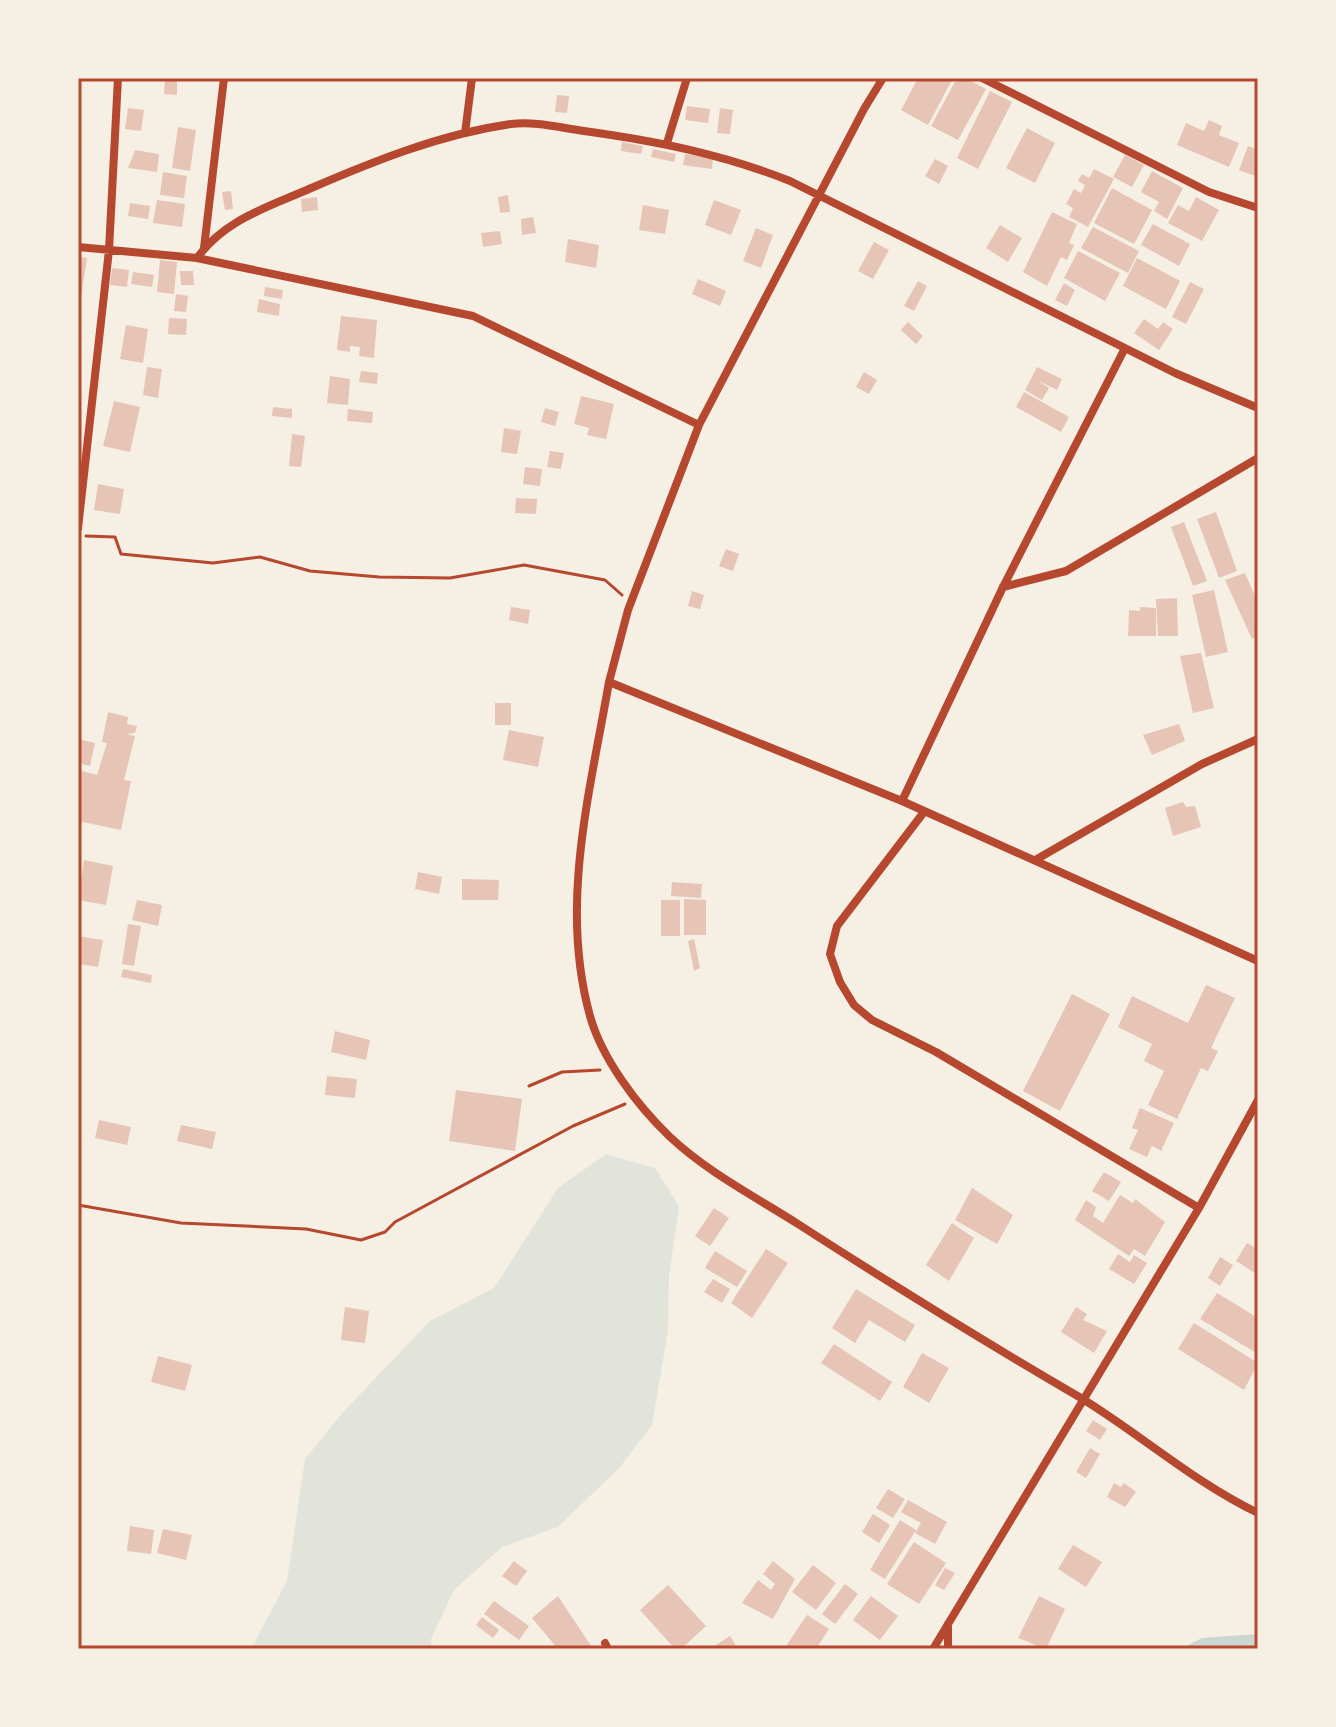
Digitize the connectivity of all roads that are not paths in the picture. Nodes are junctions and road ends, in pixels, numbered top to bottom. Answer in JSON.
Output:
{"nodes":[{"id":1,"x":118,"y":78,"type":"edge"},
{"id":2,"x":224,"y":78,"type":"edge"},
{"id":3,"x":472,"y":78,"type":"edge"},
{"id":4,"x":687,"y":78,"type":"edge"},
{"id":5,"x":883,"y":78,"type":"edge"},
{"id":6,"x":982,"y":78,"type":"edge"},
{"id":7,"x":465,"y":133,"type":"junction"},
{"id":8,"x":667,"y":143,"type":"junction"},
{"id":9,"x":820,"y":195,"type":"junction"},
{"id":10,"x":1258,"y":208,"type":"edge"},
{"id":11,"x":78,"y":247,"type":"edge"},
{"id":12,"x":204,"y":248,"type":"junction"},
{"id":13,"x":109,"y":250,"type":"junction"},
{"id":14,"x":197,"y":258,"type":"junction"},
{"id":15,"x":1125,"y":348,"type":"junction"},
{"id":16,"x":1258,"y":408,"type":"edge"},
{"id":17,"x":699,"y":425,"type":"junction"},
{"id":18,"x":1258,"y":458,"type":"edge"},
{"id":19,"x":78,"y":528,"type":"edge"},
{"id":20,"x":1003,"y":587,"type":"junction"},
{"id":21,"x":609,"y":682,"type":"junction"},
{"id":22,"x":1258,"y":739,"type":"edge"},
{"id":23,"x":902,"y":801,"type":"junction"},
{"id":24,"x":924,"y":812,"type":"junction"},
{"id":25,"x":1037,"y":859,"type":"junction"},
{"id":26,"x":1258,"y":961,"type":"edge"},
{"id":27,"x":1258,"y":1100,"type":"edge"},
{"id":28,"x":1199,"y":1208,"type":"junction"},
{"id":29,"x":1083,"y":1400,"type":"junction"},
{"id":30,"x":1258,"y":1513,"type":"edge"},
{"id":31,"x":948,"y":1623,"type":"junction"},
{"id":32,"x":933,"y":1649,"type":"edge"},
{"id":33,"x":948,"y":1649,"type":"edge"}],
"edges":[{"from":1,"to":13,"type":"street"},
{"from":2,"to":12,"type":"street"},
{"from":3,"to":7,"type":"street"},
{"from":4,"to":8,"type":"street"},
{"from":5,"to":9,"type":"street"},
{"from":6,"to":10,"type":"street"},
{"from":7,"to":8,"type":"street"},
{"from":7,"to":12,"type":"street"},
{"from":8,"to":9,"type":"street"},
{"from":9,"to":15,"type":"street"},
{"from":9,"to":17,"type":"street"},
{"from":11,"to":13,"type":"street"},
{"from":12,"to":14,"type":"street"},
{"from":13,"to":14,"type":"street"},
{"from":13,"to":19,"type":"street"},
{"from":14,"to":17,"type":"street"},
{"from":15,"to":16,"type":"street"},
{"from":15,"to":20,"type":"street"},
{"from":17,"to":21,"type":"street"},
{"from":18,"to":20,"type":"street"},
{"from":20,"to":23,"type":"street"},
{"from":21,"to":23,"type":"street"},
{"from":21,"to":29,"type":"street"},
{"from":22,"to":25,"type":"street"},
{"from":23,"to":24,"type":"street"},
{"from":24,"to":25,"type":"street"},
{"from":24,"to":28,"type":"street"},
{"from":25,"to":26,"type":"street"},
{"from":27,"to":28,"type":"street"},
{"from":28,"to":29,"type":"street"},
{"from":29,"to":30,"type":"street"},
{"from":29,"to":31,"type":"street"},
{"from":31,"to":32,"type":"street"},
{"from":31,"to":33,"type":"street"}]}
